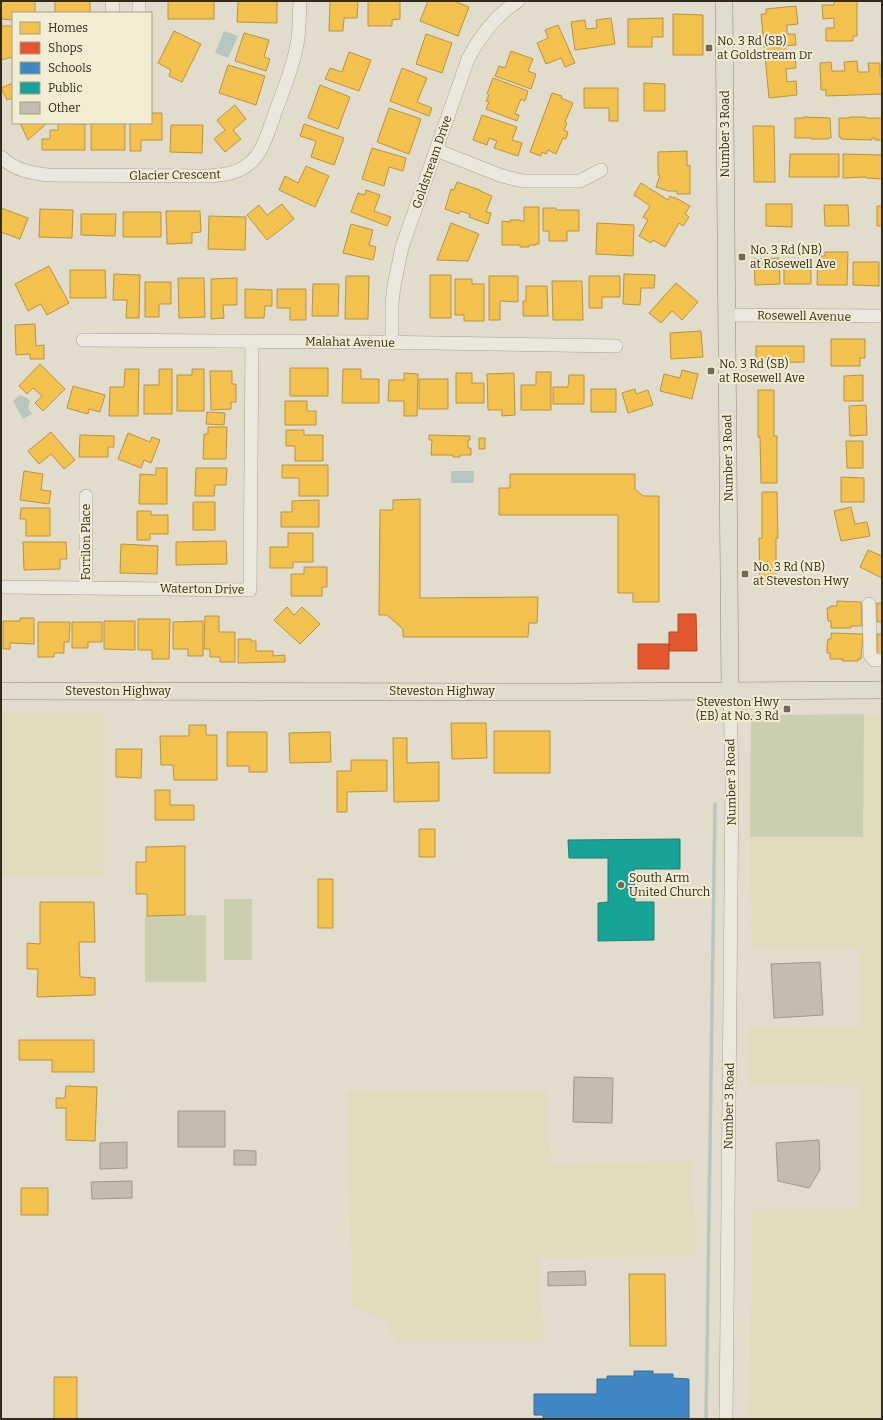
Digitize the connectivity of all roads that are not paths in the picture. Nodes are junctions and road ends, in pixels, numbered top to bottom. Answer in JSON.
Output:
{"nodes":[{"id":1,"x":112,"y":1,"type":"edge"},
{"id":2,"x":139,"y":1,"type":"edge"},
{"id":3,"x":300,"y":1,"type":"edge"},
{"id":4,"x":518,"y":1,"type":"edge"},
{"id":5,"x":724,"y":1,"type":"edge"},
{"id":6,"x":502,"y":5,"type":"edge"},
{"id":7,"x":113,"y":12,"type":"edge"},
{"id":8,"x":139,"y":12,"type":"edge"},
{"id":9,"x":436,"y":150,"type":"junction"},
{"id":10,"x":1,"y":157,"type":"edge"},
{"id":11,"x":601,"y":170,"type":"dead end"},
{"id":12,"x":726,"y":315,"type":"junction"},
{"id":13,"x":882,"y":316,"type":"edge"},
{"id":14,"x":84,"y":340,"type":"dead end"},
{"id":15,"x":252,"y":341,"type":"junction"},
{"id":16,"x":392,"y":342,"type":"junction"},
{"id":17,"x":616,"y":346,"type":"dead end"},
{"id":18,"x":86,"y":496,"type":"dead end"},
{"id":19,"x":1,"y":587,"type":"edge"},
{"id":20,"x":86,"y":588,"type":"junction"},
{"id":21,"x":869,"y":604,"type":"dead end"},
{"id":22,"x":882,"y":660,"type":"edge"},
{"id":23,"x":882,"y":690,"type":"edge"},
{"id":24,"x":730,"y":691,"type":"junction"},
{"id":25,"x":1,"y":692,"type":"edge"},
{"id":26,"x":726,"y":1419,"type":"edge"}],
"edges":[{"from":1,"to":7,"type":"street"},
{"from":2,"to":8,"type":"street"},
{"from":3,"to":10,"type":"street","name":"Glacier Crescent"},
{"from":4,"to":6,"type":"street","name":"Goldstream Drive"},
{"from":5,"to":12,"type":"main road","name":"Number 3 Road"},
{"from":6,"to":9,"type":"street","name":"Goldstream Drive"},
{"from":9,"to":11,"type":"street"},
{"from":9,"to":16,"type":"street","name":"Goldstream Drive"},
{"from":12,"to":13,"type":"street","name":"Rosewell Avenue"},
{"from":12,"to":24,"type":"main road","name":"Number 3 Road"},
{"from":14,"to":15,"type":"street","name":"Malahat Avenue"},
{"from":15,"to":16,"type":"street","name":"Malahat Avenue"},
{"from":15,"to":20,"type":"street","name":"Waterton Drive"},
{"from":16,"to":17,"type":"street","name":"Malahat Avenue"},
{"from":18,"to":20,"type":"street","name":"Forrilon Place"},
{"from":19,"to":20,"type":"street","name":"Waterton Drive"},
{"from":21,"to":22,"type":"street"},
{"from":23,"to":24,"type":"main road","name":"Steveston Highway"},
{"from":24,"to":25,"type":"main road","name":"Steveston Highway"},
{"from":24,"to":26,"type":"street","name":"Number 3 Road"}]}
